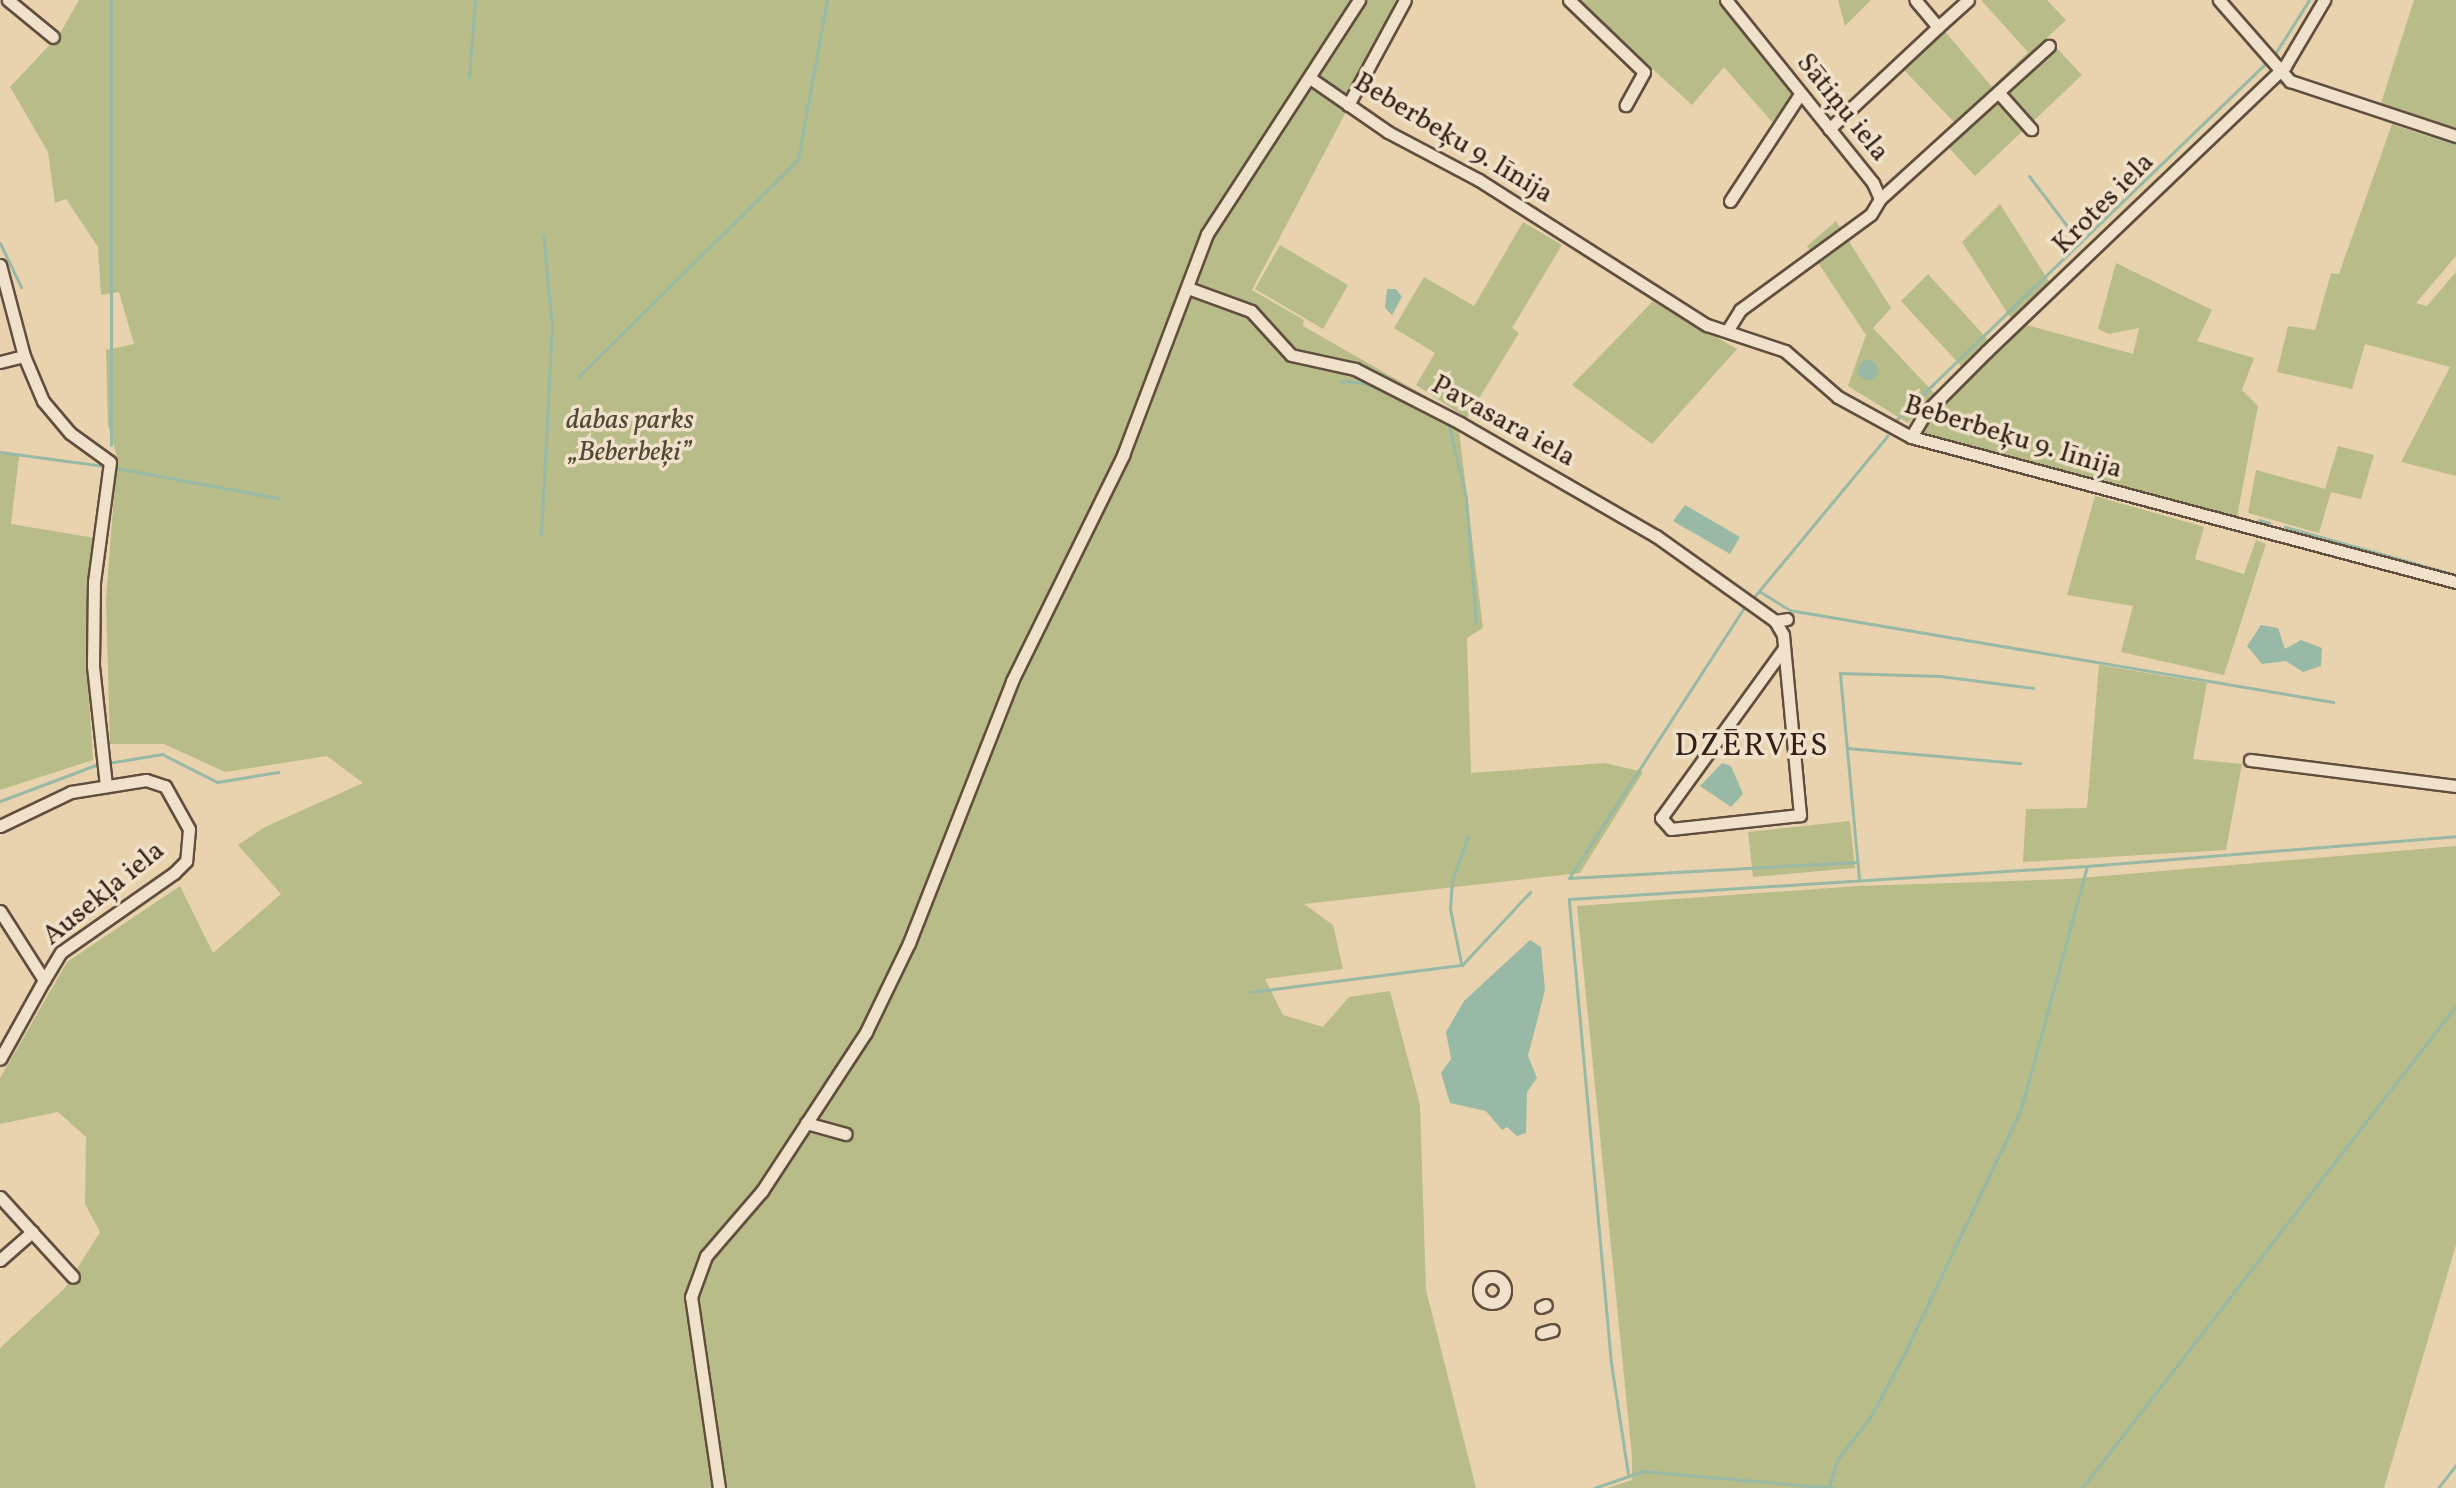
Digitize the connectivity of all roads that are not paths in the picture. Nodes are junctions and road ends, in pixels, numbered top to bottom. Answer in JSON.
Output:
{"nodes":[{"id":1,"x":8,"y":0,"type":"edge"},
{"id":2,"x":1359,"y":0,"type":"edge"},
{"id":3,"x":1569,"y":0,"type":"edge"},
{"id":4,"x":1726,"y":0,"type":"edge"},
{"id":5,"x":1915,"y":0,"type":"edge"},
{"id":6,"x":1968,"y":0,"type":"edge"},
{"id":7,"x":2219,"y":0,"type":"edge"},
{"id":8,"x":2324,"y":0,"type":"edge"},
{"id":9,"x":1404,"y":1,"type":"edge"},
{"id":10,"x":1938,"y":27,"type":"junction"},
{"id":11,"x":53,"y":37,"type":"dead end"},
{"id":12,"x":2049,"y":46,"type":"dead end"},
{"id":13,"x":2277,"y":71,"type":"junction"},
{"id":14,"x":1310,"y":78,"type":"junction"},
{"id":15,"x":1998,"y":92,"type":"junction"},
{"id":16,"x":1800,"y":94,"type":"junction"},
{"id":17,"x":1348,"y":105,"type":"junction"},
{"id":18,"x":1626,"y":105,"type":"dead end"},
{"id":19,"x":1829,"y":129,"type":"junction"},
{"id":20,"x":2031,"y":129,"type":"dead end"},
{"id":21,"x":2456,"y":136,"type":"edge"},
{"id":22,"x":1880,"y":199,"type":"junction"},
{"id":23,"x":1730,"y":201,"type":"dead end"},
{"id":24,"x":0,"y":265,"type":"edge"},
{"id":25,"x":4,"y":281,"type":"edge"},
{"id":26,"x":1188,"y":288,"type":"junction"},
{"id":27,"x":1727,"y":331,"type":"junction"},
{"id":28,"x":24,"y":356,"type":"junction"},
{"id":29,"x":0,"y":362,"type":"edge"},
{"id":30,"x":1911,"y":437,"type":"junction"},
{"id":31,"x":2456,"y":582,"type":"edge"},
{"id":32,"x":1784,"y":641,"type":"junction"},
{"id":33,"x":2250,"y":760,"type":"dead end"},
{"id":34,"x":106,"y":786,"type":"junction"},
{"id":35,"x":2456,"y":786,"type":"edge"},
{"id":36,"x":0,"y":826,"type":"edge"},
{"id":37,"x":0,"y":911,"type":"edge"},
{"id":38,"x":44,"y":980,"type":"junction"},
{"id":39,"x":0,"y":1059,"type":"edge"},
{"id":40,"x":806,"y":1123,"type":"junction"},
{"id":41,"x":846,"y":1134,"type":"dead end"},
{"id":42,"x":0,"y":1197,"type":"edge"},
{"id":43,"x":32,"y":1232,"type":"junction"},
{"id":44,"x":0,"y":1260,"type":"edge"},
{"id":45,"x":73,"y":1277,"type":"dead end"},
{"id":46,"x":719,"y":1488,"type":"edge"}],
"edges":[{"from":1,"to":11,"type":"street"},
{"from":2,"to":14,"type":"street"},
{"from":3,"to":18,"type":"street"},
{"from":4,"to":16,"type":"street","name":"Sātiņu iela"},
{"from":5,"to":10,"type":"street"},
{"from":6,"to":10,"type":"street"},
{"from":7,"to":13,"type":"street"},
{"from":8,"to":13,"type":"street","name":"Krotes iela"},
{"from":9,"to":17,"type":"street"},
{"from":10,"to":19,"type":"street"},
{"from":12,"to":15,"type":"street"},
{"from":13,"to":21,"type":"street"},
{"from":13,"to":30,"type":"street","name":"Krotes iela"},
{"from":14,"to":17,"type":"street","name":"Beberbeķu 9. līnija"},
{"from":14,"to":26,"type":"street"},
{"from":15,"to":20,"type":"street"},
{"from":15,"to":22,"type":"street"},
{"from":16,"to":19,"type":"street","name":"Sātiņu iela"},
{"from":16,"to":23,"type":"street"},
{"from":17,"to":27,"type":"street","name":"Beberbeķu 9. līnija"},
{"from":19,"to":22,"type":"street","name":"Sātiņu iela"},
{"from":22,"to":27,"type":"street","name":"Sātiņu iela"},
{"from":24,"to":25,"type":"street"},
{"from":25,"to":28,"type":"street"},
{"from":26,"to":32,"type":"street","name":"Pavasara iela"},
{"from":26,"to":40,"type":"street"},
{"from":27,"to":30,"type":"street","name":"Beberbeķu 9. līnija"},
{"from":28,"to":29,"type":"street"},
{"from":28,"to":34,"type":"street"},
{"from":30,"to":31,"type":"street","name":"Beberbeķu 9. līnija"},
{"from":32,"to":32,"type":"street"},
{"from":33,"to":35,"type":"street"},
{"from":34,"to":36,"type":"street","name":"Ausekļa iela"},
{"from":34,"to":38,"type":"street","name":"Ausekļa iela"},
{"from":37,"to":38,"type":"street"},
{"from":38,"to":39,"type":"street"},
{"from":40,"to":41,"type":"street"},
{"from":40,"to":46,"type":"street"},
{"from":42,"to":43,"type":"street"},
{"from":43,"to":44,"type":"street"},
{"from":43,"to":45,"type":"street"}]}
